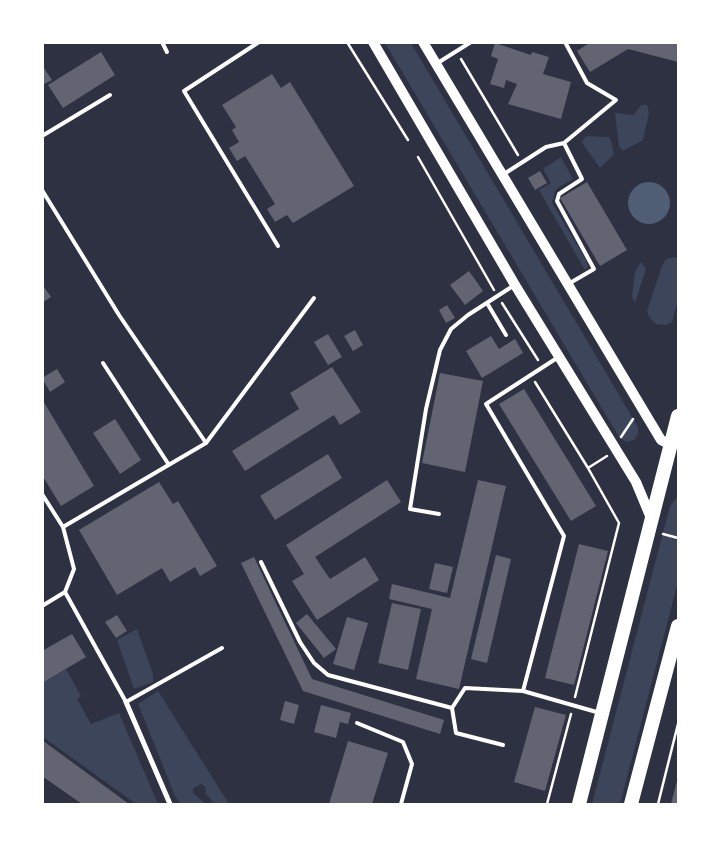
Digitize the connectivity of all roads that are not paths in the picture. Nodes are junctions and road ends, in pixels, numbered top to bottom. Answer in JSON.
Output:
{"nodes":[{"id":1,"x":162,"y":42,"type":"edge"},
{"id":2,"x":259,"y":42,"type":"edge"},
{"id":3,"x":373,"y":42,"type":"edge"},
{"id":4,"x":423,"y":42,"type":"edge"},
{"id":5,"x":471,"y":42,"type":"edge"},
{"id":6,"x":565,"y":42,"type":"edge"},
{"id":7,"x":167,"y":52,"type":"dead end"},
{"id":8,"x":436,"y":64,"type":"junction"},
{"id":9,"x":110,"y":95,"type":"dead end"},
{"id":10,"x":42,"y":136,"type":"edge"},
{"id":11,"x":564,"y":143,"type":"junction"},
{"id":12,"x":503,"y":175,"type":"junction"},
{"id":13,"x":42,"y":190,"type":"edge"},
{"id":14,"x":278,"y":246,"type":"dead end"},
{"id":15,"x":568,"y":284,"type":"junction"},
{"id":16,"x":515,"y":285,"type":"junction"},
{"id":17,"x":314,"y":298,"type":"dead end"},
{"id":18,"x":487,"y":302,"type":"junction"},
{"id":19,"x":506,"y":335,"type":"dead end"},
{"id":20,"x":559,"y":357,"type":"junction"},
{"id":21,"x":103,"y":363,"type":"dead end"},
{"id":22,"x":678,"y":416,"type":"edge"},
{"id":23,"x":206,"y":443,"type":"junction"},
{"id":24,"x":675,"y":446,"type":"edge"},
{"id":25,"x":169,"y":465,"type":"junction"},
{"id":26,"x":42,"y":494,"type":"edge"},
{"id":27,"x":439,"y":514,"type":"dead end"},
{"id":28,"x":652,"y":524,"type":"junction"},
{"id":29,"x":63,"y":527,"type":"junction"},
{"id":30,"x":261,"y":562,"type":"dead end"},
{"id":31,"x":65,"y":592,"type":"junction"},
{"id":32,"x":42,"y":606,"type":"edge"},
{"id":33,"x":678,"y":626,"type":"edge"},
{"id":34,"x":222,"y":648,"type":"dead end"},
{"id":35,"x":522,"y":691,"type":"junction"},
{"id":36,"x":126,"y":702,"type":"junction"},
{"id":37,"x":452,"y":708,"type":"junction"},
{"id":38,"x":603,"y":714,"type":"junction"},
{"id":39,"x":357,"y":723,"type":"dead end"},
{"id":40,"x":503,"y":745,"type":"dead end"},
{"id":41,"x":170,"y":804,"type":"edge"},
{"id":42,"x":401,"y":804,"type":"edge"},
{"id":43,"x":579,"y":804,"type":"edge"},
{"id":44,"x":631,"y":804,"type":"edge"}],
"edges":[{"from":1,"to":7,"type":"lane"},
{"from":2,"to":14,"type":"lane"},
{"from":3,"to":16,"type":"main road"},
{"from":4,"to":8,"type":"main road"},
{"from":5,"to":8,"type":"lane"},
{"from":6,"to":11,"type":"lane"},
{"from":8,"to":12,"type":"main road"},
{"from":9,"to":10,"type":"lane"},
{"from":11,"to":12,"type":"lane"},
{"from":11,"to":15,"type":"lane"},
{"from":12,"to":15,"type":"main road"},
{"from":13,"to":23,"type":"lane"},
{"from":15,"to":24,"type":"main road"},
{"from":16,"to":18,"type":"lane"},
{"from":16,"to":20,"type":"main road"},
{"from":17,"to":23,"type":"lane"},
{"from":18,"to":19,"type":"lane"},
{"from":18,"to":27,"type":"lane"},
{"from":20,"to":28,"type":"main road"},
{"from":20,"to":35,"type":"lane"},
{"from":21,"to":25,"type":"lane"},
{"from":22,"to":24,"type":"highway"},
{"from":23,"to":25,"type":"lane"},
{"from":24,"to":28,"type":"highway"},
{"from":25,"to":29,"type":"lane"},
{"from":26,"to":29,"type":"lane"},
{"from":28,"to":38,"type":"highway"},
{"from":29,"to":31,"type":"lane"},
{"from":30,"to":37,"type":"lane"},
{"from":31,"to":32,"type":"lane"},
{"from":31,"to":36,"type":"lane"},
{"from":33,"to":44,"type":"highway"},
{"from":34,"to":36,"type":"lane"},
{"from":35,"to":37,"type":"lane"},
{"from":35,"to":38,"type":"lane"},
{"from":36,"to":41,"type":"street"},
{"from":37,"to":40,"type":"lane"},
{"from":38,"to":43,"type":"highway"},
{"from":39,"to":42,"type":"lane"}]}
